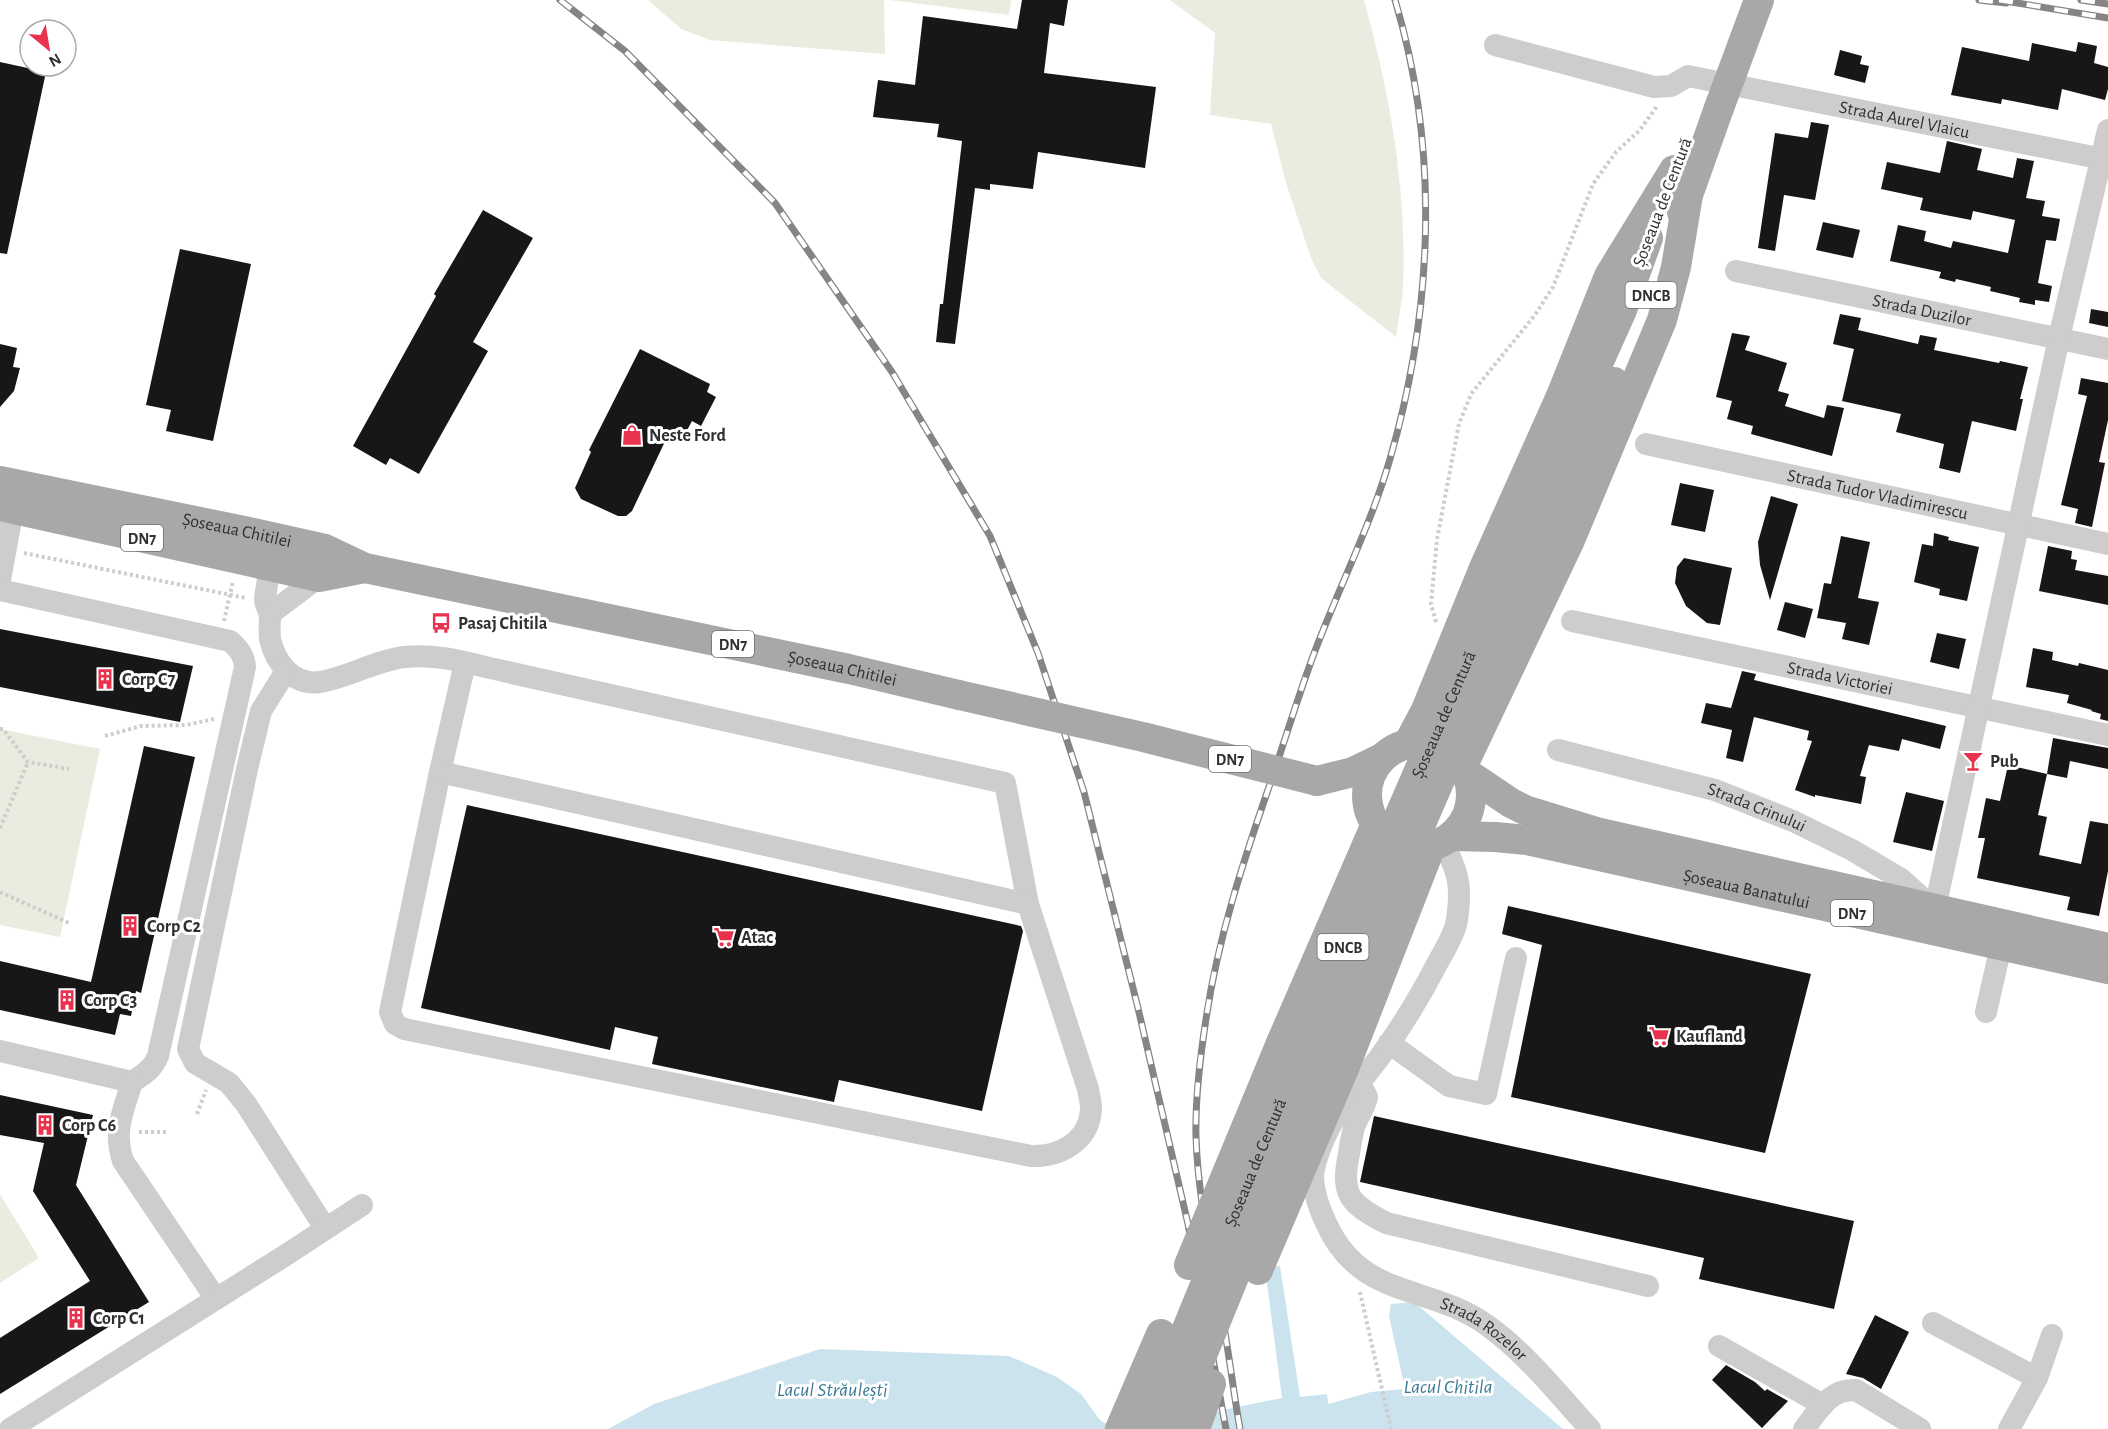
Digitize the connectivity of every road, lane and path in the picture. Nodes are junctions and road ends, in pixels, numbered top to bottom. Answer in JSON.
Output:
{"nodes":[{"id":1,"x":1738,"y":0,"type":"edge"},
{"id":2,"x":1759,"y":0,"type":"edge"},
{"id":3,"x":1495,"y":45,"type":"dead end"},
{"id":4,"x":1671,"y":86,"type":"junction"},
{"id":5,"x":1706,"y":95,"type":"junction"},
{"id":6,"x":2108,"y":130,"type":"edge"},
{"id":7,"x":2105,"y":160,"type":"edge"},
{"id":8,"x":1681,"y":182,"type":"junction"},
{"id":9,"x":1736,"y":271,"type":"dead end"},
{"id":10,"x":2059,"y":338,"type":"junction"},
{"id":11,"x":2108,"y":349,"type":"edge"},
{"id":12,"x":1646,"y":444,"type":"dead end"},
{"id":13,"x":1560,"y":473,"type":"junction"},
{"id":14,"x":0,"y":481,"type":"edge"},
{"id":15,"x":7,"y":508,"type":"edge"},
{"id":16,"x":2018,"y":525,"type":"junction"},
{"id":17,"x":2108,"y":544,"type":"edge"},
{"id":18,"x":6,"y":549,"type":"junction"},
{"id":19,"x":273,"y":553,"type":"junction"},
{"id":20,"x":364,"y":568,"type":"junction"},
{"id":21,"x":319,"y":577,"type":"junction"},
{"id":22,"x":0,"y":580,"type":"edge"},
{"id":23,"x":0,"y":591,"type":"edge"},
{"id":24,"x":270,"y":614,"type":"junction"},
{"id":25,"x":1572,"y":621,"type":"dead end"},
{"id":26,"x":1437,"y":627,"type":"dead end"},
{"id":27,"x":220,"y":639,"type":"junction"},
{"id":28,"x":465,"y":663,"type":"junction"},
{"id":29,"x":286,"y":671,"type":"junction"},
{"id":30,"x":1979,"y":708,"type":"junction"},
{"id":31,"x":235,"y":716,"type":"junction"},
{"id":32,"x":0,"y":729,"type":"edge"},
{"id":33,"x":2108,"y":735,"type":"edge"},
{"id":34,"x":105,"y":736,"type":"dead end"},
{"id":35,"x":1408,"y":744,"type":"junction"},
{"id":36,"x":1558,"y":750,"type":"dead end"},
{"id":37,"x":1382,"y":758,"type":"junction"},
{"id":38,"x":28,"y":762,"type":"junction"},
{"id":39,"x":69,"y":769,"type":"dead end"},
{"id":40,"x":1465,"y":770,"type":"junction"},
{"id":41,"x":440,"y":772,"type":"junction"},
{"id":42,"x":1317,"y":781,"type":"junction"},
{"id":43,"x":1372,"y":817,"type":"junction"},
{"id":44,"x":0,"y":828,"type":"edge"},
{"id":45,"x":1442,"y":841,"type":"junction"},
{"id":46,"x":0,"y":892,"type":"edge"},
{"id":47,"x":1028,"y":904,"type":"junction"},
{"id":48,"x":1933,"y":920,"type":"junction"},
{"id":49,"x":69,"y":923,"type":"dead end"},
{"id":50,"x":2001,"y":946,"type":"junction"},
{"id":51,"x":2108,"y":948,"type":"edge"},
{"id":52,"x":1516,"y":958,"type":"dead end"},
{"id":53,"x":2108,"y":969,"type":"edge"},
{"id":54,"x":1986,"y":1012,"type":"dead end"},
{"id":55,"x":1389,"y":1043,"type":"junction"},
{"id":56,"x":0,"y":1051,"type":"edge"},
{"id":57,"x":1352,"y":1074,"type":"junction"},
{"id":58,"x":132,"y":1082,"type":"junction"},
{"id":59,"x":118,"y":1132,"type":"junction"},
{"id":60,"x":167,"y":1132,"type":"dead end"},
{"id":61,"x":362,"y":1205,"type":"dead end"},
{"id":62,"x":326,"y":1228,"type":"junction"},
{"id":63,"x":1353,"y":1264,"type":"junction"},
{"id":64,"x":1648,"y":1286,"type":"dead end"},
{"id":65,"x":216,"y":1299,"type":"junction"},
{"id":66,"x":1933,"y":1323,"type":"dead end"},
{"id":67,"x":2052,"y":1335,"type":"dead end"},
{"id":68,"x":1719,"y":1346,"type":"dead end"},
{"id":69,"x":2037,"y":1378,"type":"junction"},
{"id":70,"x":1823,"y":1404,"type":"junction"},
{"id":71,"x":10,"y":1429,"type":"edge"},
{"id":72,"x":1120,"y":1429,"type":"edge"},
{"id":73,"x":1146,"y":1429,"type":"edge"},
{"id":74,"x":1172,"y":1429,"type":"edge"},
{"id":75,"x":1195,"y":1429,"type":"edge"},
{"id":76,"x":1391,"y":1429,"type":"edge"},
{"id":77,"x":1590,"y":1429,"type":"edge"},
{"id":78,"x":1804,"y":1429,"type":"edge"},
{"id":79,"x":1920,"y":1429,"type":"edge"},
{"id":80,"x":2009,"y":1429,"type":"edge"}],
"edges":[{"from":1,"to":5,"type":"main road","name":"Șoseaua de Centură","number":"DNCB"},
{"from":2,"to":5,"type":"main road","name":"Șoseaua de Centură","number":"DNCB","bridge":true},
{"from":3,"to":4,"type":"street"},
{"from":4,"to":5,"type":"street"},
{"from":4,"to":26,"type":"path"},
{"from":5,"to":7,"type":"street","name":"Strada Aurel Vlaicu"},
{"from":5,"to":8,"type":"main road","name":"Șoseaua de Centură","number":"DNCB"},
{"from":6,"to":7,"type":"street"},
{"from":7,"to":10,"type":"street"},
{"from":8,"to":13,"type":"main road","name":"Șoseaua de Centură","number":"DNCB"},
{"from":8,"to":35,"type":"main road"},
{"from":8,"to":40,"type":"main road"},
{"from":9,"to":10,"type":"street","name":"Strada Duzilor"},
{"from":10,"to":11,"type":"street","name":"Strada Duzilor"},
{"from":10,"to":16,"type":"street"},
{"from":12,"to":16,"type":"street","name":"Strada Tudor Vladimirescu"},
{"from":13,"to":73,"type":"main road","name":"Șoseaua de Centură","number":"DNCB","bridge":true},
{"from":13,"to":74,"type":"main road","name":"Șoseaua de Centură","number":"DNCB","bridge":true},
{"from":14,"to":19,"type":"main road","name":"Șoseaua Chitilei","number":"DN7"},
{"from":15,"to":18,"type":"street"},
{"from":15,"to":19,"type":"main road","name":"Șoseaua Chitilei","number":"DN7"},
{"from":16,"to":17,"type":"street","name":"Strada Tudor Vladimirescu"},
{"from":16,"to":30,"type":"street"},
{"from":18,"to":22,"type":"street"},
{"from":18,"to":27,"type":"path"},
{"from":19,"to":20,"type":"main road","name":"Șoseaua Chitilei","number":"DN7"},
{"from":19,"to":21,"type":"main road","name":"Șoseaua Chitilei","number":"DN7"},
{"from":19,"to":24,"type":"street"},
{"from":20,"to":21,"type":"main road","name":"Șoseaua Chitilei","number":"DN7"},
{"from":20,"to":42,"type":"main road","name":"Șoseaua Chitilei","number":"DN7","bridge":true},
{"from":21,"to":24,"type":"street"},
{"from":23,"to":27,"type":"street"},
{"from":24,"to":29,"type":"street"},
{"from":25,"to":30,"type":"street","name":"Strada Victoriei"},
{"from":27,"to":31,"type":"street"},
{"from":28,"to":29,"type":"street"},
{"from":28,"to":41,"type":"street"},
{"from":28,"to":47,"type":"street"},
{"from":29,"to":62,"type":"street"},
{"from":30,"to":33,"type":"street","name":"Strada Victoriei"},
{"from":30,"to":48,"type":"street"},
{"from":31,"to":34,"type":"path"},
{"from":31,"to":58,"type":"street"},
{"from":32,"to":38,"type":"path"},
{"from":35,"to":37,"type":"main road","number":"DN7"},
{"from":35,"to":40,"type":"main road","number":"DN7"},
{"from":36,"to":48,"type":"street","name":"Strada Crinului"},
{"from":37,"to":42,"type":"main road","name":"Șoseaua Chitilei","number":"DN7"},
{"from":37,"to":43,"type":"main road"},
{"from":38,"to":39,"type":"path"},
{"from":38,"to":44,"type":"path"},
{"from":40,"to":45,"type":"main road"},
{"from":40,"to":48,"type":"main road","name":"Șoseaua Banatului","number":"DN7"},
{"from":41,"to":47,"type":"street"},
{"from":41,"to":47,"type":"street"},
{"from":42,"to":43,"type":"main road","name":"Șoseaua Chitilei","number":"DN7"},
{"from":43,"to":45,"type":"main road","number":"DN7"},
{"from":43,"to":72,"type":"main road","bridge":true},
{"from":45,"to":48,"type":"main road","name":"Șoseaua Banatului","number":"DN7"},
{"from":45,"to":55,"type":"street","name":"Strada Rozelor"},
{"from":45,"to":57,"type":"main road"},
{"from":46,"to":49,"type":"path"},
{"from":48,"to":50,"type":"main road","name":"Șoseaua Banatului","number":"DN7"},
{"from":48,"to":51,"type":"main road","name":"Șoseaua Banatului","number":"DN7"},
{"from":50,"to":53,"type":"main road","name":"Șoseaua Banatului","number":"DN7"},
{"from":50,"to":54,"type":"street"},
{"from":52,"to":55,"type":"street"},
{"from":55,"to":57,"type":"street","name":"Strada Rozelor"},
{"from":56,"to":58,"type":"street"},
{"from":57,"to":63,"type":"street","name":"Strada Rozelor"},
{"from":57,"to":64,"type":"street"},
{"from":57,"to":75,"type":"main road","bridge":true},
{"from":58,"to":59,"type":"street"},
{"from":59,"to":60,"type":"path"},
{"from":59,"to":65,"type":"street"},
{"from":61,"to":62,"type":"street"},
{"from":62,"to":65,"type":"street"},
{"from":63,"to":76,"type":"path"},
{"from":63,"to":77,"type":"street","name":"Strada Rozelor"},
{"from":65,"to":71,"type":"street"},
{"from":66,"to":69,"type":"street"},
{"from":67,"to":69,"type":"street"},
{"from":68,"to":70,"type":"street"},
{"from":69,"to":80,"type":"street"},
{"from":70,"to":78,"type":"street"},
{"from":70,"to":79,"type":"street"}]}
